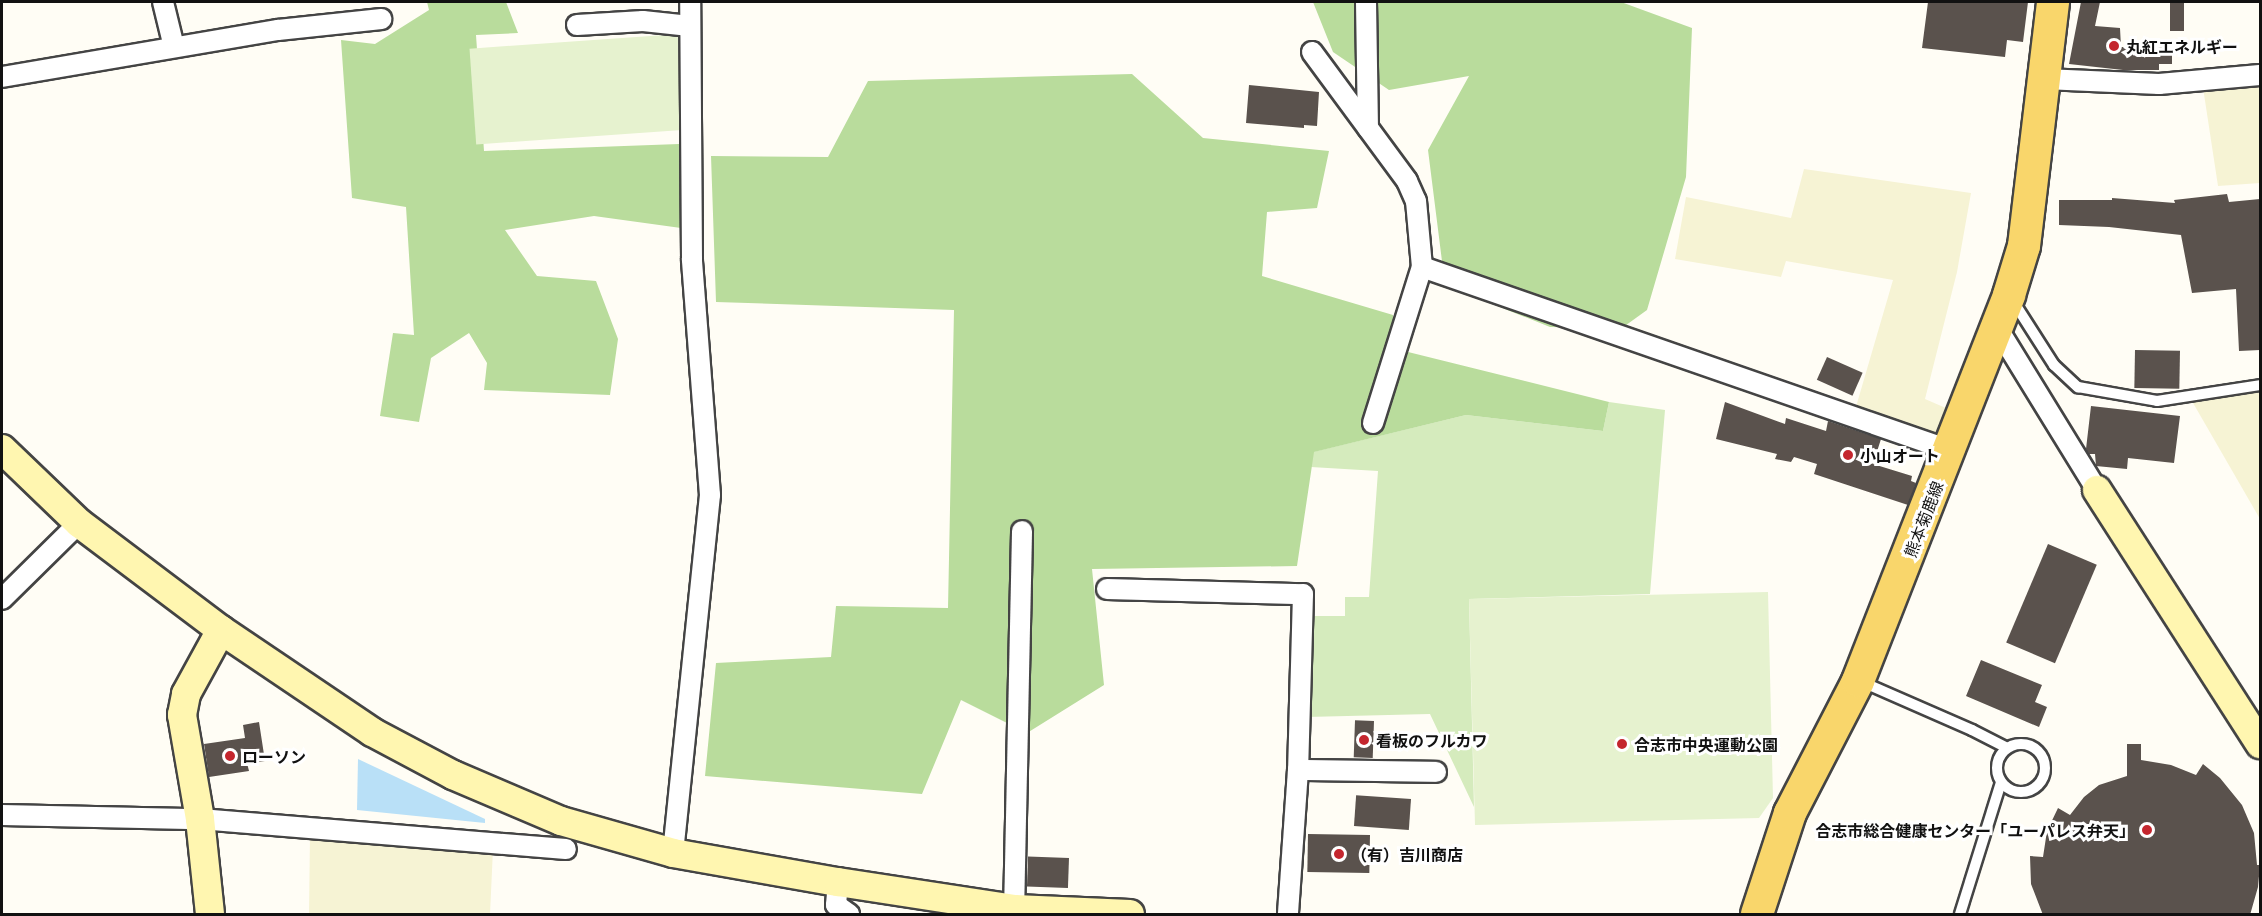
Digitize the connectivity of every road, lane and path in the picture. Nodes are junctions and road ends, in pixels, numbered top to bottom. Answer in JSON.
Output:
{"nodes":[{"id":1,"x":162,"y":2,"type":"edge"},
{"id":2,"x":690,"y":2,"type":"edge"},
{"id":3,"x":1366,"y":2,"type":"edge"},
{"id":4,"x":2053,"y":2,"type":"edge"},
{"id":5,"x":381,"y":19,"type":"dead end"},
{"id":6,"x":577,"y":25,"type":"dead end"},
{"id":7,"x":690,"y":26,"type":"junction"},
{"id":8,"x":174,"y":47,"type":"junction"},
{"id":9,"x":1312,"y":52,"type":"dead end"},
{"id":10,"x":2260,"y":75,"type":"edge"},
{"id":11,"x":2,"y":77,"type":"edge"},
{"id":12,"x":2044,"y":79,"type":"junction"},
{"id":13,"x":1368,"y":128,"type":"junction"},
{"id":14,"x":1422,"y":267,"type":"junction"},
{"id":15,"x":2009,"y":295,"type":"junction"},
{"id":16,"x":1996,"y":326,"type":"junction"},
{"id":17,"x":2260,"y":385,"type":"edge"},
{"id":18,"x":1373,"y":423,"type":"dead end"},
{"id":19,"x":2,"y":449,"type":"edge"},
{"id":20,"x":1949,"y":450,"type":"junction"},
{"id":21,"x":2097,"y":490,"type":"joint"},
{"id":22,"x":79,"y":523,"type":"junction"},
{"id":23,"x":1022,"y":531,"type":"dead end"},
{"id":24,"x":1107,"y":589,"type":"dead end"},
{"id":25,"x":2,"y":599,"type":"edge"},
{"id":26,"x":221,"y":630,"type":"junction"},
{"id":27,"x":1858,"y":681,"type":"junction"},
{"id":28,"x":2260,"y":744,"type":"edge"},
{"id":29,"x":2007,"y":748,"type":"junction"},
{"id":30,"x":1298,"y":770,"type":"junction"},
{"id":31,"x":1436,"y":772,"type":"dead end"},
{"id":32,"x":2001,"y":782,"type":"junction"},
{"id":33,"x":2,"y":815,"type":"edge"},
{"id":34,"x":200,"y":819,"type":"junction"},
{"id":35,"x":566,"y":849,"type":"dead end"},
{"id":36,"x":673,"y":853,"type":"junction"},
{"id":37,"x":838,"y":882,"type":"junction"},
{"id":38,"x":1015,"y":912,"type":"edge"},
{"id":39,"x":210,"y":915,"type":"edge"},
{"id":40,"x":849,"y":915,"type":"edge"},
{"id":41,"x":1130,"y":915,"type":"edge"},
{"id":42,"x":1288,"y":915,"type":"edge"},
{"id":43,"x":1757,"y":915,"type":"edge"},
{"id":44,"x":1960,"y":915,"type":"edge"}],
"edges":[{"from":1,"to":8,"type":"street"},
{"from":2,"to":7,"type":"street"},
{"from":3,"to":13,"type":"street"},
{"from":4,"to":12,"type":"main road","name":"熊本菊鹿線"},
{"from":5,"to":8,"type":"street"},
{"from":6,"to":7,"type":"street"},
{"from":7,"to":36,"type":"street"},
{"from":8,"to":11,"type":"street"},
{"from":9,"to":13,"type":"street"},
{"from":10,"to":12,"type":"street"},
{"from":12,"to":15,"type":"main road","name":"熊本菊鹿線"},
{"from":13,"to":14,"type":"street"},
{"from":14,"to":18,"type":"street"},
{"from":14,"to":20,"type":"street"},
{"from":15,"to":16,"type":"main road","name":"熊本菊鹿線"},
{"from":15,"to":17,"type":"lane"},
{"from":16,"to":20,"type":"main road","name":"熊本菊鹿線"},
{"from":16,"to":21,"type":"street"},
{"from":19,"to":22,"type":"street"},
{"from":20,"to":27,"type":"main road","name":"熊本菊鹿線"},
{"from":21,"to":28,"type":"street"},
{"from":22,"to":25,"type":"street"},
{"from":22,"to":26,"type":"street"},
{"from":23,"to":38,"type":"street"},
{"from":24,"to":30,"type":"street"},
{"from":26,"to":34,"type":"street"},
{"from":26,"to":36,"type":"street"},
{"from":27,"to":29,"type":"lane"},
{"from":27,"to":43,"type":"main road","name":"熊本菊鹿線"},
{"from":29,"to":32,"type":"lane"},
{"from":29,"to":32,"type":"lane"},
{"from":30,"to":31,"type":"street"},
{"from":30,"to":42,"type":"street"},
{"from":32,"to":44,"type":"lane"},
{"from":33,"to":34,"type":"street"},
{"from":34,"to":35,"type":"street"},
{"from":34,"to":39,"type":"street"},
{"from":36,"to":37,"type":"street"},
{"from":37,"to":38,"type":"street"},
{"from":37,"to":40,"type":"street"},
{"from":38,"to":41,"type":"street"}]}
